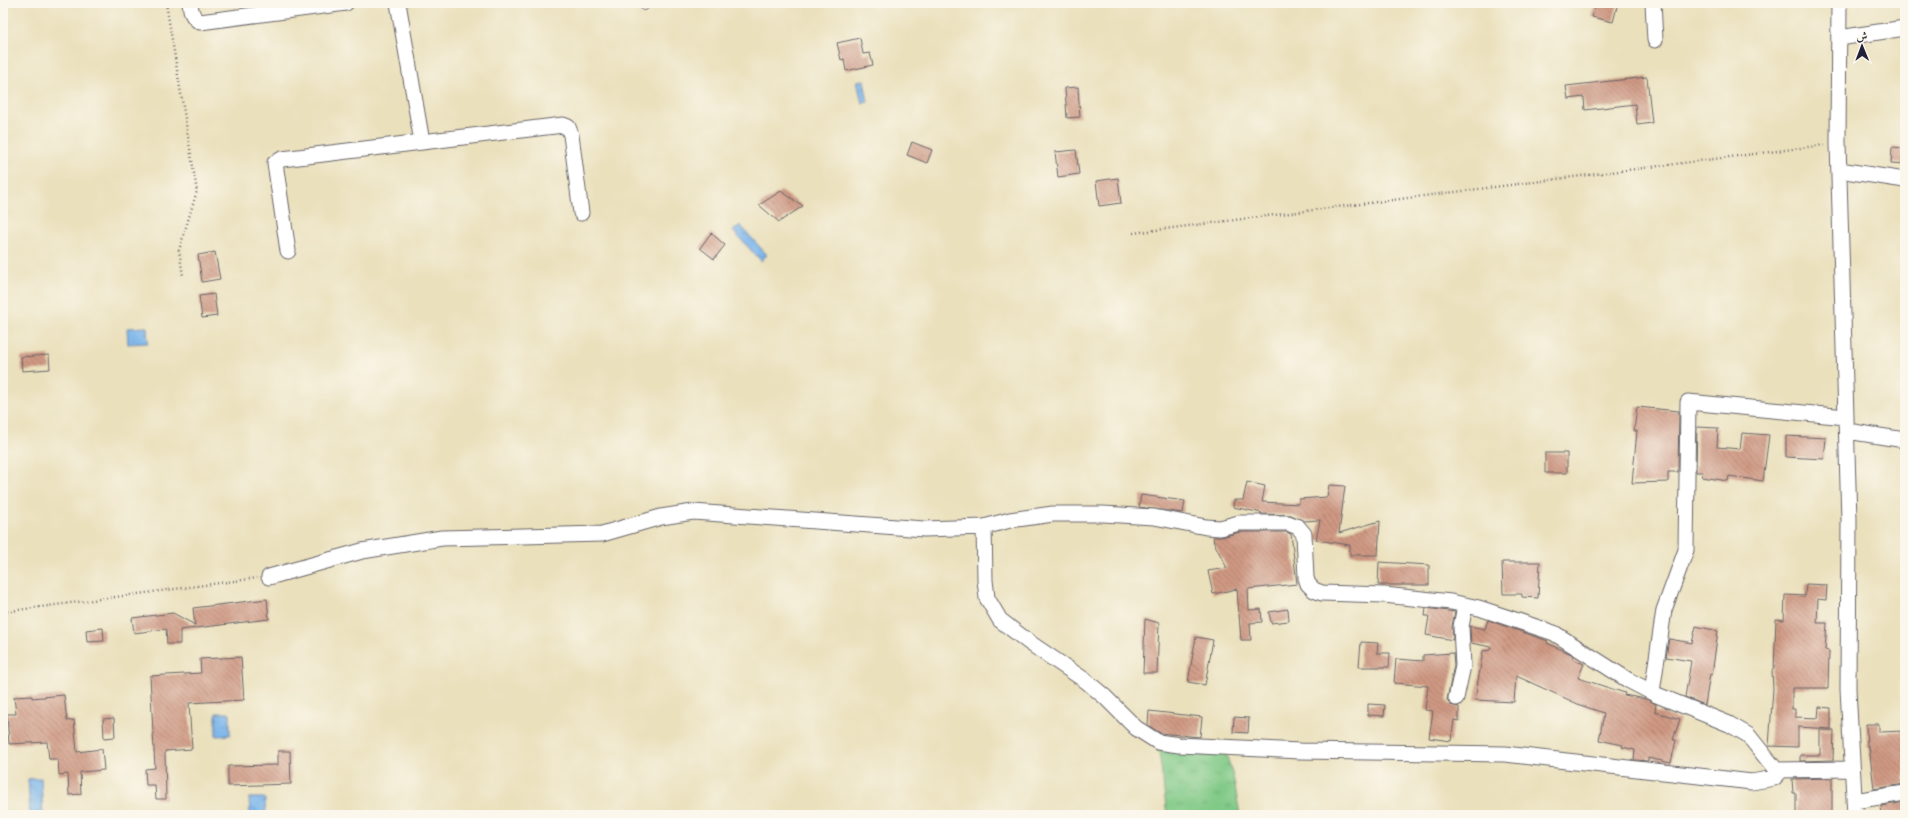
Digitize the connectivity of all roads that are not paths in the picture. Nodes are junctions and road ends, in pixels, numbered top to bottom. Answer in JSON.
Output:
{"nodes":[{"id":1,"x":190,"y":3,"type":"edge"},
{"id":2,"x":346,"y":3,"type":"edge"},
{"id":3,"x":398,"y":3,"type":"edge"},
{"id":4,"x":1653,"y":3,"type":"edge"},
{"id":5,"x":1839,"y":3,"type":"edge"},
{"id":6,"x":1905,"y":28,"type":"edge"},
{"id":7,"x":1839,"y":38,"type":"junction"},
{"id":8,"x":1655,"y":40,"type":"dead end"},
{"id":9,"x":422,"y":142,"type":"junction"},
{"id":10,"x":1839,"y":170,"type":"junction"},
{"id":11,"x":1905,"y":180,"type":"edge"},
{"id":12,"x":581,"y":213,"type":"dead end"},
{"id":13,"x":288,"y":251,"type":"dead end"},
{"id":14,"x":1846,"y":424,"type":"junction"},
{"id":15,"x":1905,"y":440,"type":"edge"},
{"id":16,"x":984,"y":527,"type":"junction"},
{"id":17,"x":269,"y":577,"type":"road end"},
{"id":18,"x":1466,"y":605,"type":"junction"},
{"id":19,"x":1652,"y":692,"type":"junction"},
{"id":20,"x":1456,"y":698,"type":"dead end"},
{"id":21,"x":1851,"y":769,"type":"junction"},
{"id":22,"x":1782,"y":770,"type":"junction"},
{"id":23,"x":1905,"y":793,"type":"edge"},
{"id":24,"x":1854,"y":808,"type":"edge"}],
"edges":[{"from":1,"to":2,"type":"street"},
{"from":3,"to":9,"type":"street"},
{"from":4,"to":8,"type":"street"},
{"from":5,"to":7,"type":"street"},
{"from":6,"to":7,"type":"street"},
{"from":7,"to":10,"type":"street"},
{"from":9,"to":12,"type":"street"},
{"from":9,"to":13,"type":"street"},
{"from":10,"to":11,"type":"street"},
{"from":10,"to":14,"type":"street"},
{"from":14,"to":15,"type":"street"},
{"from":14,"to":19,"type":"street"},
{"from":14,"to":21,"type":"street"},
{"from":16,"to":17,"type":"street"},
{"from":16,"to":18,"type":"street"},
{"from":16,"to":22,"type":"street"},
{"from":18,"to":19,"type":"street"},
{"from":18,"to":20,"type":"street"},
{"from":19,"to":22,"type":"street"},
{"from":21,"to":22,"type":"street"},
{"from":21,"to":24,"type":"street"},
{"from":23,"to":24,"type":"street"}]}
